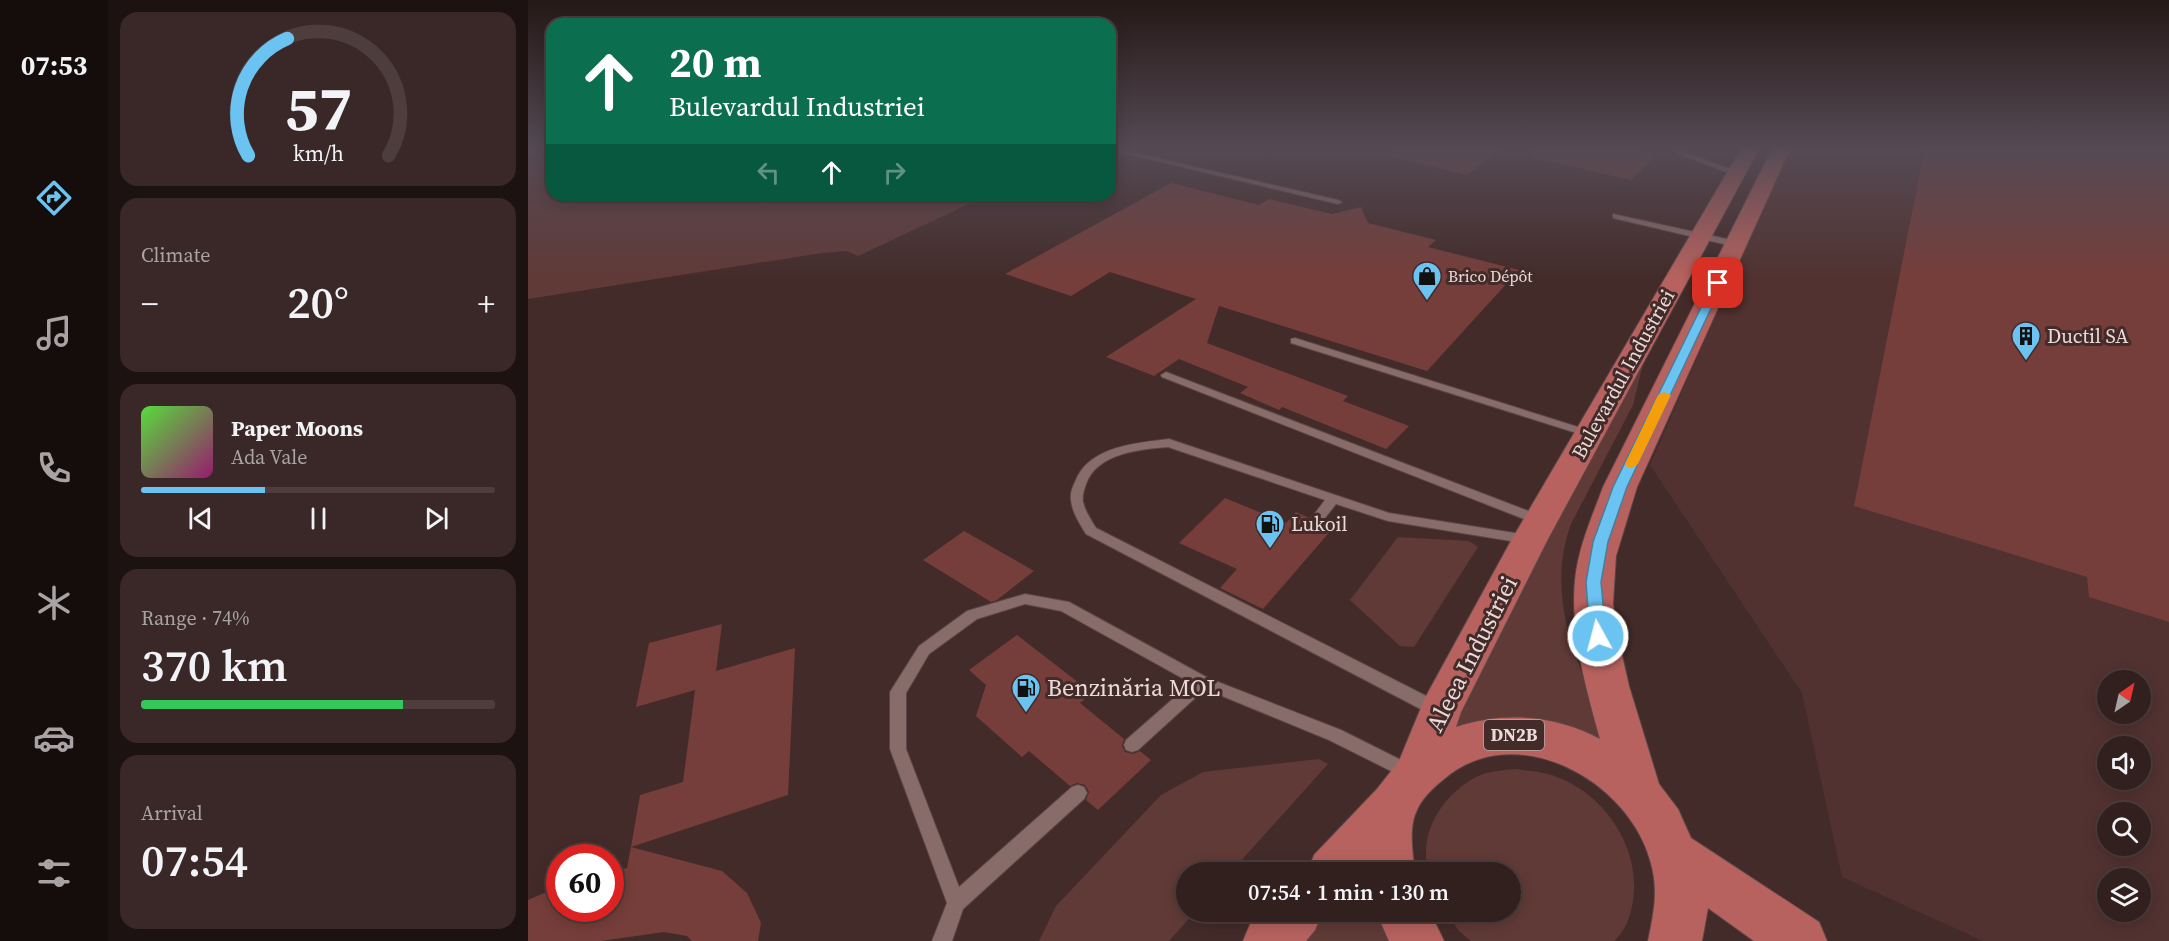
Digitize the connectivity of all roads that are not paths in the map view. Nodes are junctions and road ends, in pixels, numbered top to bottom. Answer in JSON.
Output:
{"nodes":[{"id":1,"x":1291,"y":191,"type":"edge"},
{"id":2,"x":1727,"y":191,"type":"edge"},
{"id":3,"x":1761,"y":191,"type":"edge"},
{"id":4,"x":1338,"y":202,"type":"dead end"},
{"id":5,"x":1616,"y":216,"type":"dead end"},
{"id":6,"x":1702,"y":236,"type":"junction"},
{"id":7,"x":1736,"y":244,"type":"junction"},
{"id":8,"x":1295,"y":341,"type":"dead end"},
{"id":9,"x":1166,"y":375,"type":"dead end"},
{"id":10,"x":1590,"y":434,"type":"junction"},
{"id":11,"x":1332,"y":498,"type":"junction"},
{"id":12,"x":1316,"y":520,"type":"dead end"},
{"id":13,"x":1535,"y":530,"type":"junction"},
{"id":14,"x":1203,"y":682,"type":"junction"},
{"id":15,"x":1440,"y":711,"type":"junction"},
{"id":16,"x":1132,"y":745,"type":"dead end"},
{"id":17,"x":1409,"y":784,"type":"junction"},
{"id":18,"x":1638,"y":792,"type":"junction"},
{"id":19,"x":1078,"y":793,"type":"dead end"},
{"id":20,"x":1676,"y":856,"type":"junction"},
{"id":21,"x":1342,"y":862,"type":"edge"},
{"id":22,"x":1389,"y":862,"type":"edge"},
{"id":23,"x":956,"y":903,"type":"junction"},
{"id":24,"x":1288,"y":922,"type":"edge"},
{"id":25,"x":1407,"y":922,"type":"edge"},
{"id":26,"x":942,"y":941,"type":"edge"},
{"id":27,"x":1270,"y":941,"type":"edge"},
{"id":28,"x":1417,"y":941,"type":"edge"},
{"id":29,"x":1675,"y":941,"type":"edge"},
{"id":30,"x":1800,"y":941,"type":"edge"}],
"edges":[{"from":1,"to":4,"type":"lane"},
{"from":2,"to":6,"type":"main road","name":"Bulevardul Industriei"},
{"from":3,"to":7,"type":"main road","name":"Bulevardul Industriei"},
{"from":5,"to":6,"type":"lane"},
{"from":6,"to":7,"type":"lane"},
{"from":6,"to":10,"type":"main road","name":"Bulevardul Industriei"},
{"from":7,"to":18,"type":"main road","name":"Bulevardul Industriei"},
{"from":8,"to":10,"type":"lane"},
{"from":9,"to":13,"type":"lane"},
{"from":10,"to":13,"type":"main road","name":"Bulevardul Industriei"},
{"from":11,"to":12,"type":"lane"},
{"from":11,"to":13,"type":"lane"},
{"from":11,"to":15,"type":"lane"},
{"from":13,"to":15,"type":"main road","name":"Aleea Industriei"},
{"from":14,"to":16,"type":"lane"},
{"from":14,"to":17,"type":"lane"},
{"from":14,"to":23,"type":"lane"},
{"from":15,"to":17,"type":"main road","name":"Aleea Industriei"},
{"from":17,"to":18,"type":"main road","number":"DN2B"},
{"from":17,"to":21,"type":"main road","number":"DN2B"},
{"from":17,"to":22,"type":"main road"},
{"from":18,"to":20,"type":"main road","number":"DN2B"},
{"from":19,"to":23,"type":"lane"},
{"from":20,"to":29,"type":"main road","number":"DN2B"},
{"from":20,"to":30,"type":"main road"},
{"from":23,"to":26,"type":"lane"},
{"from":24,"to":27,"type":"main road"},
{"from":25,"to":28,"type":"main road"}]}
